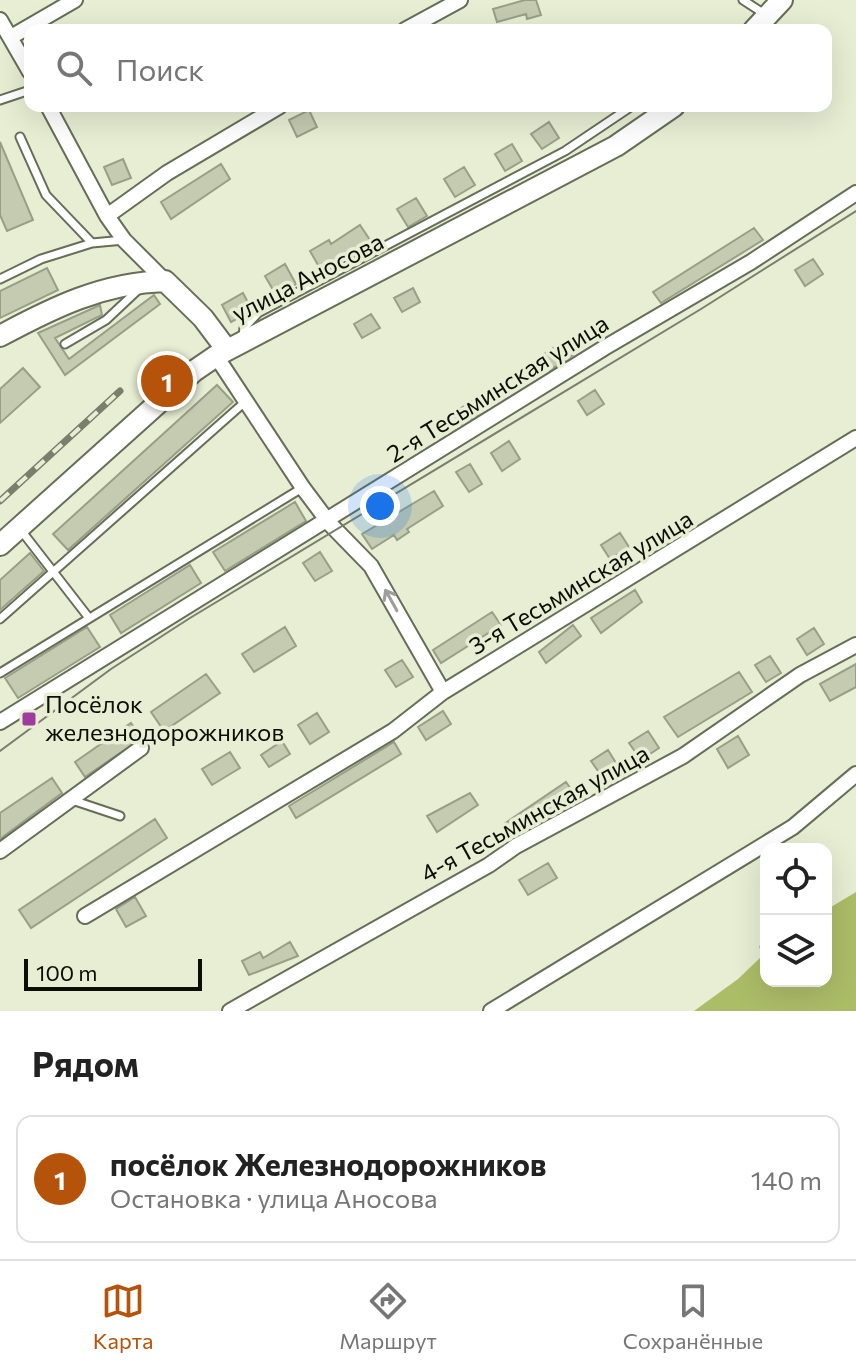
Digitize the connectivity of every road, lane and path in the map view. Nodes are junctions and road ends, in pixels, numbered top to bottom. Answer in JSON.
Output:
{"nodes":[{"id":1,"x":75,"y":0,"type":"edge"},
{"id":2,"x":460,"y":0,"type":"edge"},
{"id":3,"x":743,"y":0,"type":"edge"},
{"id":4,"x":768,"y":15,"type":"edge"},
{"id":5,"x":0,"y":20,"type":"edge"},
{"id":6,"x":33,"y":24,"type":"edge"},
{"id":7,"x":416,"y":24,"type":"edge"},
{"id":8,"x":24,"y":29,"type":"edge"},
{"id":9,"x":11,"y":37,"type":"junction"},
{"id":10,"x":24,"y":61,"type":"edge"},
{"id":11,"x":24,"y":92,"type":"edge"},
{"id":12,"x":0,"y":100,"type":"edge"},
{"id":13,"x":51,"y":112,"type":"edge"},
{"id":14,"x":270,"y":112,"type":"edge"},
{"id":15,"x":623,"y":112,"type":"edge"},
{"id":16,"x":665,"y":112,"type":"edge"},
{"id":17,"x":20,"y":137,"type":"dead end"},
{"id":18,"x":856,"y":193,"type":"edge"},
{"id":19,"x":107,"y":216,"type":"junction"},
{"id":20,"x":124,"y":240,"type":"junction"},
{"id":21,"x":92,"y":243,"type":"junction"},
{"id":22,"x":0,"y":279,"type":"edge"},
{"id":23,"x":156,"y":282,"type":"junction"},
{"id":24,"x":0,"y":336,"type":"edge"},
{"id":25,"x":65,"y":344,"type":"dead end"},
{"id":26,"x":228,"y":349,"type":"junction"},
{"id":27,"x":246,"y":401,"type":"junction"},
{"id":28,"x":856,"y":438,"type":"edge"},
{"id":29,"x":303,"y":488,"type":"junction"},
{"id":30,"x":332,"y":525,"type":"junction"},
{"id":31,"x":19,"y":528,"type":"junction"},
{"id":32,"x":0,"y":545,"type":"edge"},
{"id":33,"x":55,"y":570,"type":"junction"},
{"id":34,"x":89,"y":618,"type":"junction"},
{"id":35,"x":0,"y":619,"type":"edge"},
{"id":36,"x":856,"y":645,"type":"edge"},
{"id":37,"x":0,"y":673,"type":"edge"},
{"id":38,"x":443,"y":692,"type":"junction"},
{"id":39,"x":0,"y":722,"type":"edge"},
{"id":40,"x":141,"y":748,"type":"dead end"},
{"id":41,"x":856,"y":774,"type":"edge"},
{"id":42,"x":70,"y":800,"type":"junction"},
{"id":43,"x":120,"y":816,"type":"dead end"},
{"id":44,"x":0,"y":851,"type":"edge"},
{"id":45,"x":85,"y":916,"type":"dead end"},
{"id":46,"x":230,"y":1011,"type":"edge"},
{"id":47,"x":491,"y":1011,"type":"edge"}],
"edges":[{"from":1,"to":6,"type":"street"},
{"from":2,"to":7,"type":"street"},
{"from":3,"to":4,"type":"lane"},
{"from":5,"to":9,"type":"street"},
{"from":8,"to":9,"type":"street"},
{"from":9,"to":10,"type":"street"},
{"from":11,"to":12,"type":"lane"},
{"from":13,"to":19,"type":"street"},
{"from":14,"to":19,"type":"street"},
{"from":15,"to":26,"type":"lane"},
{"from":16,"to":26,"type":"main road","name":"улица Аносова"},
{"from":17,"to":21,"type":"lane"},
{"from":18,"to":30,"type":"street","name":"2-я Тесьминская улица"},
{"from":19,"to":20,"type":"street"},
{"from":20,"to":21,"type":"lane"},
{"from":20,"to":23,"type":"street"},
{"from":21,"to":22,"type":"lane"},
{"from":23,"to":24,"type":"main road"},
{"from":23,"to":25,"type":"lane"},
{"from":23,"to":26,"type":"main road"},
{"from":26,"to":27,"type":"street"},
{"from":26,"to":31,"type":"main road","name":"улица Аносова"},
{"from":27,"to":29,"type":"street"},
{"from":27,"to":33,"type":"lane"},
{"from":28,"to":38,"type":"street","name":"3-я Тесьминская улица"},
{"from":29,"to":30,"type":"street"},
{"from":29,"to":34,"type":"lane"},
{"from":38,"to":30,"type":"street","one_way":true},
{"from":30,"to":39,"type":"street","name":"2-я Тесьминская улица"},
{"from":31,"to":32,"type":"main road","name":"улица Аносова"},
{"from":31,"to":33,"type":"lane"},
{"from":33,"to":34,"type":"lane"},
{"from":33,"to":35,"type":"lane"},
{"from":34,"to":37,"type":"lane"},
{"from":36,"to":46,"type":"street","name":"4-я Тесьминская улица"},
{"from":38,"to":45,"type":"street","name":"3-я Тесьминская улица"},
{"from":40,"to":42,"type":"street"},
{"from":41,"to":47,"type":"street"},
{"from":42,"to":43,"type":"lane"},
{"from":42,"to":44,"type":"street"}]}
